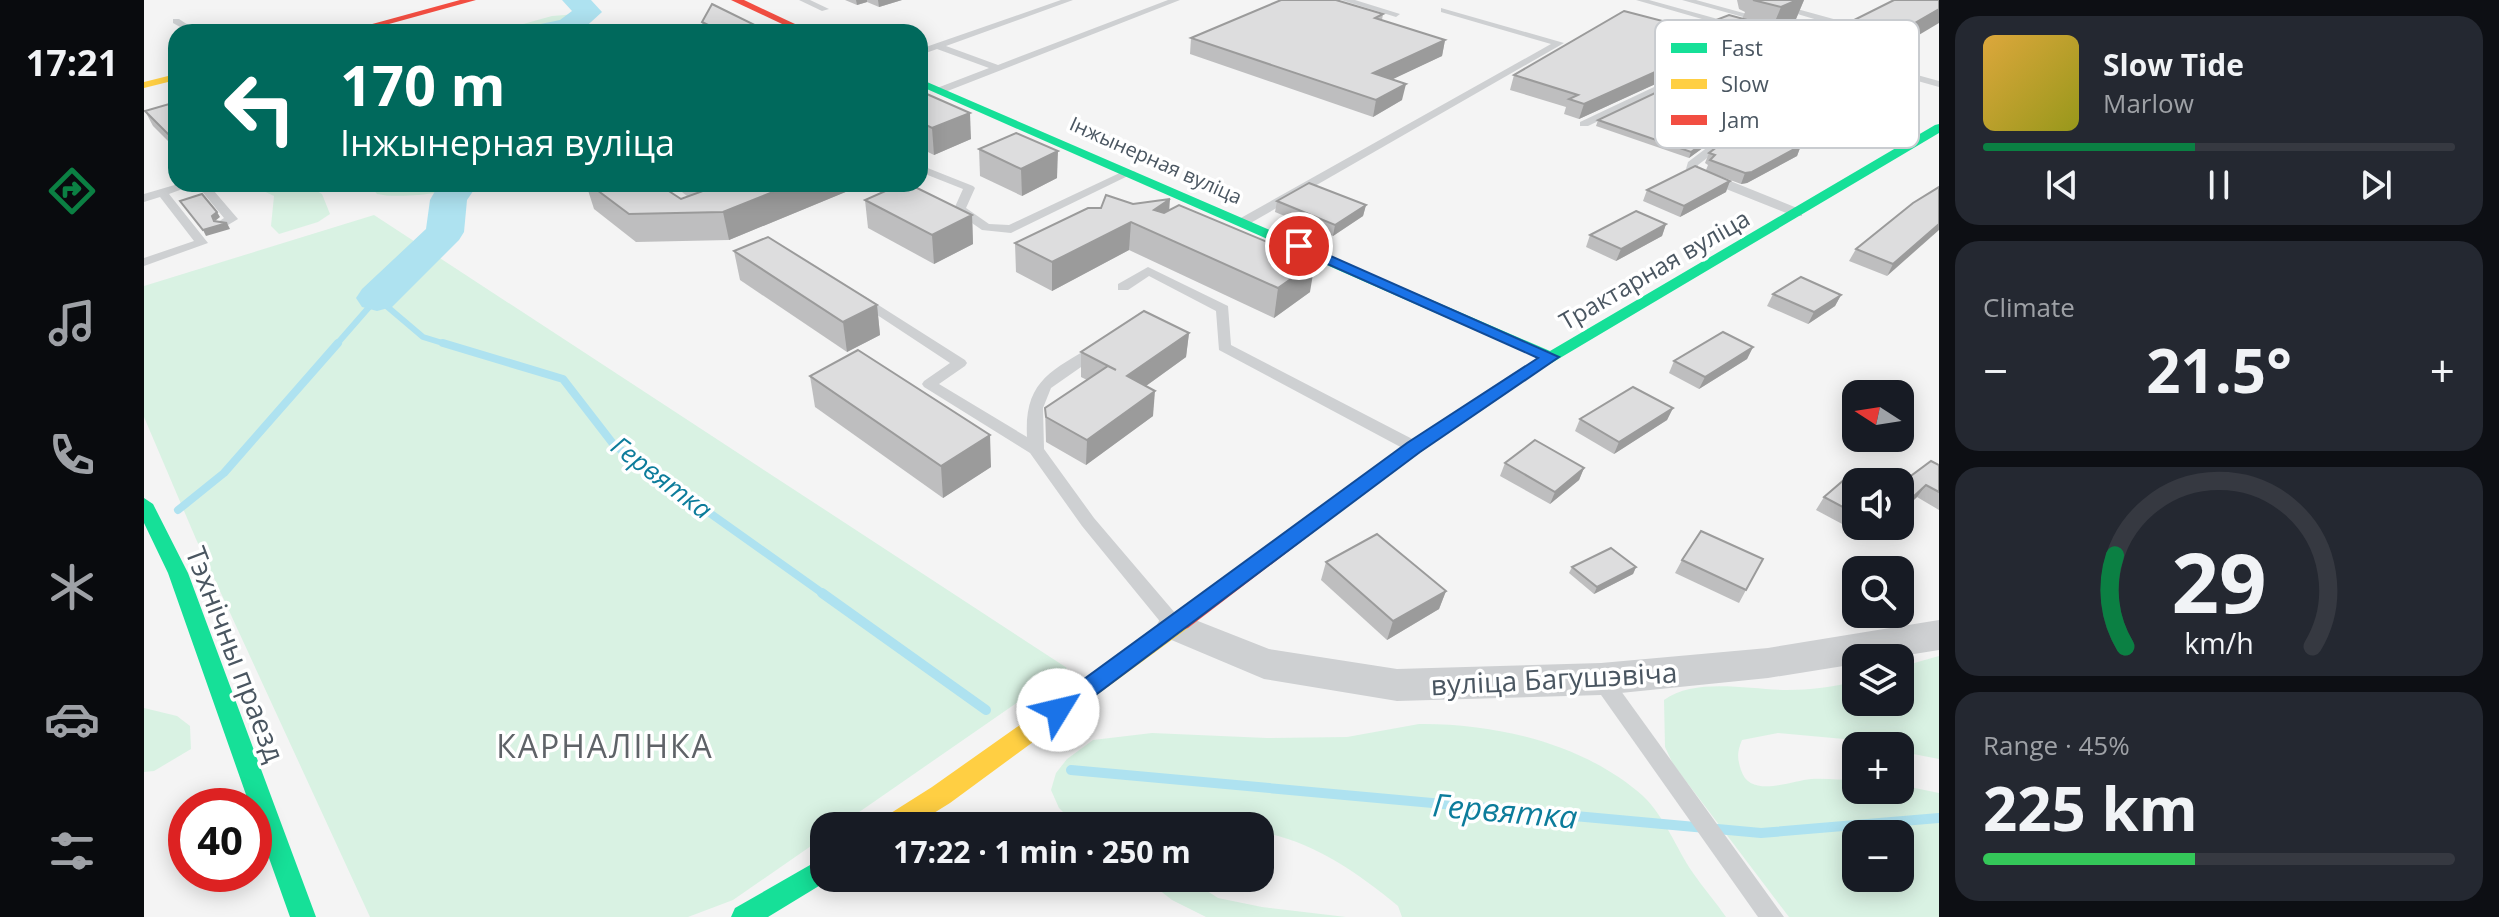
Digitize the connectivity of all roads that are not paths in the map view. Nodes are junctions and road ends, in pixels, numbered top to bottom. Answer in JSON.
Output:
{"nodes":[{"id":1,"x":471,"y":0,"type":"edge"},
{"id":2,"x":739,"y":0,"type":"edge"},
{"id":3,"x":803,"y":0,"type":"edge"},
{"id":4,"x":1069,"y":0,"type":"edge"},
{"id":5,"x":1176,"y":0,"type":"edge"},
{"id":6,"x":1345,"y":0,"type":"edge"},
{"id":7,"x":1640,"y":0,"type":"edge"},
{"id":8,"x":1686,"y":0,"type":"edge"},
{"id":9,"x":1754,"y":0,"type":"edge"},
{"id":10,"x":1910,"y":0,"type":"edge"},
{"id":11,"x":1770,"y":4,"type":"junction"},
{"id":12,"x":825,"y":9,"type":"dead end"},
{"id":13,"x":1444,"y":10,"type":"dead end"},
{"id":14,"x":1396,"y":14,"type":"dead end"},
{"id":15,"x":1743,"y":14,"type":"junction"},
{"id":16,"x":1717,"y":20,"type":"edge"},
{"id":17,"x":1733,"y":20,"type":"edge"},
{"id":18,"x":1827,"y":20,"type":"edge"},
{"id":19,"x":1868,"y":20,"type":"edge"},
{"id":20,"x":176,"y":21,"type":"dead end"},
{"id":21,"x":181,"y":24,"type":"edge"},
{"id":22,"x":379,"y":24,"type":"edge"},
{"id":23,"x":790,"y":24,"type":"edge"},
{"id":24,"x":940,"y":47,"type":"junction"},
{"id":25,"x":928,"y":50,"type":"edge"},
{"id":26,"x":998,"y":68,"type":"junction"},
{"id":27,"x":1919,"y":78,"type":"edge"},
{"id":28,"x":168,"y":79,"type":"edge"},
{"id":29,"x":1939,"y":84,"type":"edge"},
{"id":30,"x":144,"y":85,"type":"edge"},
{"id":31,"x":928,"y":85,"type":"edge"},
{"id":32,"x":941,"y":90,"type":"junction"},
{"id":33,"x":1655,"y":90,"type":"edge"},
{"id":34,"x":1584,"y":124,"type":"edge"},
{"id":35,"x":1939,"y":128,"type":"edge"},
{"id":36,"x":1919,"y":141,"type":"edge"},
{"id":37,"x":1713,"y":148,"type":"edge"},
{"id":38,"x":1907,"y":148,"type":"edge"},
{"id":39,"x":928,"y":171,"type":"edge"},
{"id":40,"x":1130,"y":172,"type":"junction"},
{"id":41,"x":168,"y":190,"type":"edge"},
{"id":42,"x":162,"y":192,"type":"junction"},
{"id":43,"x":207,"y":192,"type":"edge"},
{"id":44,"x":690,"y":192,"type":"edge"},
{"id":45,"x":144,"y":198,"type":"edge"},
{"id":46,"x":717,"y":198,"type":"edge"},
{"id":47,"x":220,"y":211,"type":"edge"},
{"id":48,"x":1798,"y":213,"type":"junction"},
{"id":49,"x":1243,"y":222,"type":"junction"},
{"id":50,"x":144,"y":262,"type":"edge"},
{"id":51,"x":844,"y":287,"type":"edge"},
{"id":52,"x":1123,"y":287,"type":"dead end"},
{"id":53,"x":1106,"y":343,"type":"edge"},
{"id":54,"x":1550,"y":357,"type":"junction"},
{"id":55,"x":1414,"y":447,"type":"junction"},
{"id":56,"x":1036,"y":449,"type":"junction"},
{"id":57,"x":144,"y":504,"type":"edge"},
{"id":58,"x":1175,"y":626,"type":"junction"},
{"id":59,"x":1939,"y":635,"type":"edge"},
{"id":60,"x":1601,"y":679,"type":"junction"},
{"id":61,"x":914,"y":812,"type":"edge"},
{"id":62,"x":810,"y":877,"type":"edge"},
{"id":63,"x":303,"y":917,"type":"edge"},
{"id":64,"x":744,"y":917,"type":"edge"},
{"id":65,"x":1772,"y":917,"type":"edge"}],
"edges":[{"from":1,"to":22,"type":"street"},
{"from":2,"to":23,"type":"street"},
{"from":3,"to":12,"type":"lane"},
{"from":4,"to":24,"type":"lane"},
{"from":5,"to":26,"type":"lane"},
{"from":6,"to":14,"type":"lane"},
{"from":7,"to":16,"type":"lane"},
{"from":8,"to":15,"type":"lane"},
{"from":9,"to":11,"type":"lane"},
{"from":10,"to":19,"type":"lane"},
{"from":11,"to":15,"type":"lane"},
{"from":11,"to":18,"type":"lane"},
{"from":13,"to":49,"type":"lane"},
{"from":15,"to":17,"type":"lane"},
{"from":20,"to":21,"type":"lane"},
{"from":24,"to":25,"type":"lane"},
{"from":24,"to":26,"type":"lane"},
{"from":26,"to":32,"type":"lane"},
{"from":27,"to":29,"type":"lane"},
{"from":28,"to":30,"type":"street"},
{"from":31,"to":32,"type":"street","name":"Інжынерная вуліца"},
{"from":32,"to":40,"type":"street","name":"Інжынерная вуліца"},
{"from":33,"to":34,"type":"lane"},
{"from":35,"to":36,"type":"street","name":"Трактарная вуліца"},
{"from":37,"to":48,"type":"lane"},
{"from":38,"to":48,"type":"street","name":"Трактарная вуліца"},
{"from":39,"to":40,"type":"lane"},
{"from":40,"to":49,"type":"street","name":"Інжынерная вуліца"},
{"from":41,"to":42,"type":"lane"},
{"from":42,"to":45,"type":"lane"},
{"from":42,"to":50,"type":"lane"},
{"from":43,"to":47,"type":"lane"},
{"from":44,"to":46,"type":"lane"},
{"from":48,"to":54,"type":"street","name":"Трактарная вуліца"},
{"from":49,"to":54,"type":"street","name":"Інжынерная вуліца"},
{"from":51,"to":56,"type":"lane"},
{"from":52,"to":55,"type":"lane"},
{"from":53,"to":56,"type":"lane"},
{"from":54,"to":55,"type":"street","name":"Трактарная вуліца"},
{"from":55,"to":58,"type":"street","name":"Трактарная вуліца"},
{"from":56,"to":58,"type":"lane"},
{"from":57,"to":63,"type":"street","name":"Тэхнічны праезд"},
{"from":58,"to":60,"type":"street","name":"вуліца Багушэвіча"},
{"from":58,"to":61,"type":"street","name":"Трактарная вуліца"},
{"from":59,"to":60,"type":"street","name":"вуліца Багушэвіча"},
{"from":60,"to":65,"type":"lane"},
{"from":62,"to":64,"type":"street"}]}
